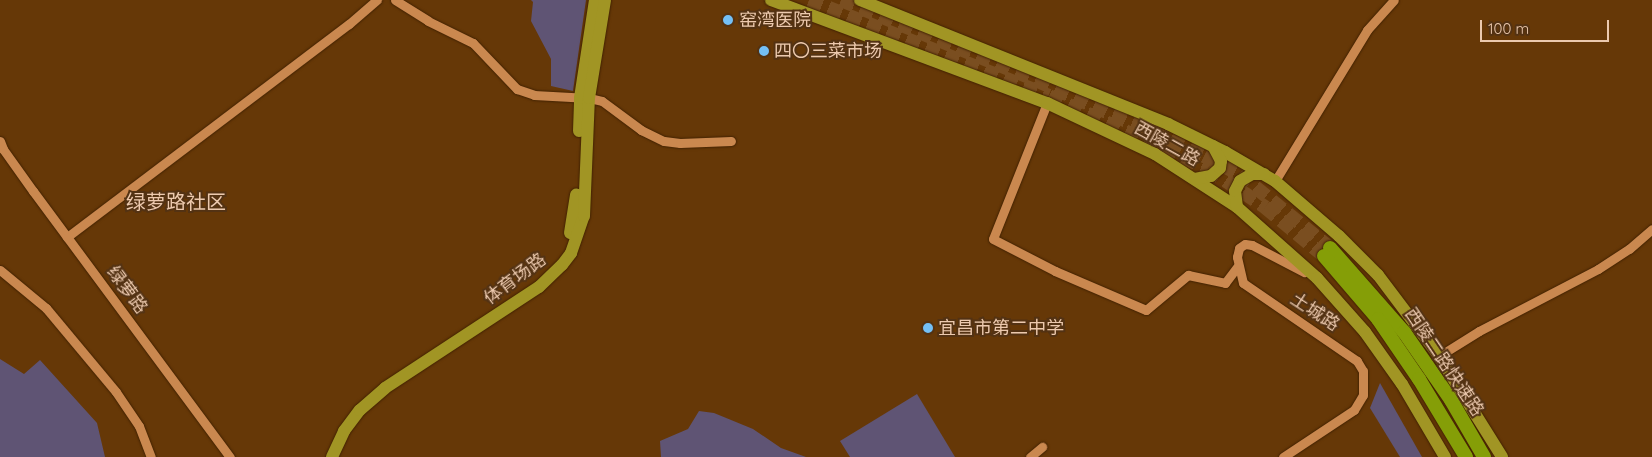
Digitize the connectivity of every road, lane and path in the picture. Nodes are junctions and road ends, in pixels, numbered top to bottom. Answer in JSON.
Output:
{"nodes":[{"id":1,"x":377,"y":0,"type":"edge"},
{"id":2,"x":395,"y":0,"type":"edge"},
{"id":3,"x":595,"y":0,"type":"edge"},
{"id":4,"x":605,"y":0,"type":"edge"},
{"id":5,"x":771,"y":0,"type":"edge"},
{"id":6,"x":1394,"y":0,"type":"edge"},
{"id":7,"x":864,"y":1,"type":"edge"},
{"id":8,"x":585,"y":98,"type":"junction"},
{"id":9,"x":1047,"y":103,"type":"junction"},
{"id":10,"x":0,"y":141,"type":"edge"},
{"id":11,"x":731,"y":141,"type":"dead end"},
{"id":12,"x":1213,"y":146,"type":"junction"},
{"id":13,"x":1270,"y":178,"type":"junction"},
{"id":14,"x":1195,"y":179,"type":"junction"},
{"id":15,"x":1237,"y":207,"type":"junction"},
{"id":16,"x":1652,"y":229,"type":"edge"},
{"id":17,"x":67,"y":237,"type":"junction"},
{"id":18,"x":1238,"y":266,"type":"junction"},
{"id":19,"x":0,"y":270,"type":"edge"},
{"id":20,"x":1317,"y":278,"type":"junction"},
{"id":21,"x":1439,"y":356,"type":"junction"},
{"id":22,"x":1042,"y":447,"type":"dead end"},
{"id":23,"x":151,"y":457,"type":"edge"},
{"id":24,"x":230,"y":457,"type":"edge"},
{"id":25,"x":324,"y":457,"type":"edge"},
{"id":26,"x":332,"y":457,"type":"edge"},
{"id":27,"x":1030,"y":457,"type":"edge"},
{"id":28,"x":1283,"y":457,"type":"edge"},
{"id":29,"x":1445,"y":457,"type":"edge"},
{"id":30,"x":1465,"y":457,"type":"edge"},
{"id":31,"x":1484,"y":457,"type":"edge"},
{"id":32,"x":1502,"y":457,"type":"edge"}],
"edges":[{"from":1,"to":17,"type":"street"},
{"from":2,"to":8,"type":"street"},
{"from":3,"to":8,"type":"main road","name":"体育场路"},
{"from":4,"to":8,"type":"main road","name":"体育场路"},
{"from":5,"to":9,"type":"main road","name":"西陵二路"},
{"from":6,"to":13,"type":"street"},
{"from":7,"to":12,"type":"main road","name":"西陵二路"},
{"from":8,"to":11,"type":"street"},
{"from":8,"to":25,"type":"main road","name":"体育场路"},
{"from":8,"to":26,"type":"main road","name":"体育场路"},
{"from":9,"to":14,"type":"main road","name":"西陵二路"},
{"from":9,"to":18,"type":"street"},
{"from":10,"to":17,"type":"street","name":"绿萝路"},
{"from":12,"to":13,"type":"main road","name":"西陵二路"},
{"from":12,"to":14,"type":"main road"},
{"from":13,"to":15,"type":"main road"},
{"from":13,"to":21,"type":"main road","name":"西陵二路"},
{"from":14,"to":15,"type":"main road","name":"西陵二路"},
{"from":15,"to":20,"type":"main road","name":"西陵二路"},
{"from":16,"to":21,"type":"street"},
{"from":17,"to":24,"type":"street","name":"绿萝路"},
{"from":18,"to":20,"type":"street","name":"土城路"},
{"from":18,"to":28,"type":"street","name":"土城路"},
{"from":19,"to":23,"type":"street"},
{"from":20,"to":29,"type":"main road","name":"西陵二路"},
{"from":21,"to":32,"type":"main road","name":"西陵二路"},
{"from":22,"to":27,"type":"street"},
{"from":30,"to":31,"type":"highway","name":"西陵二路快速路"}]}
